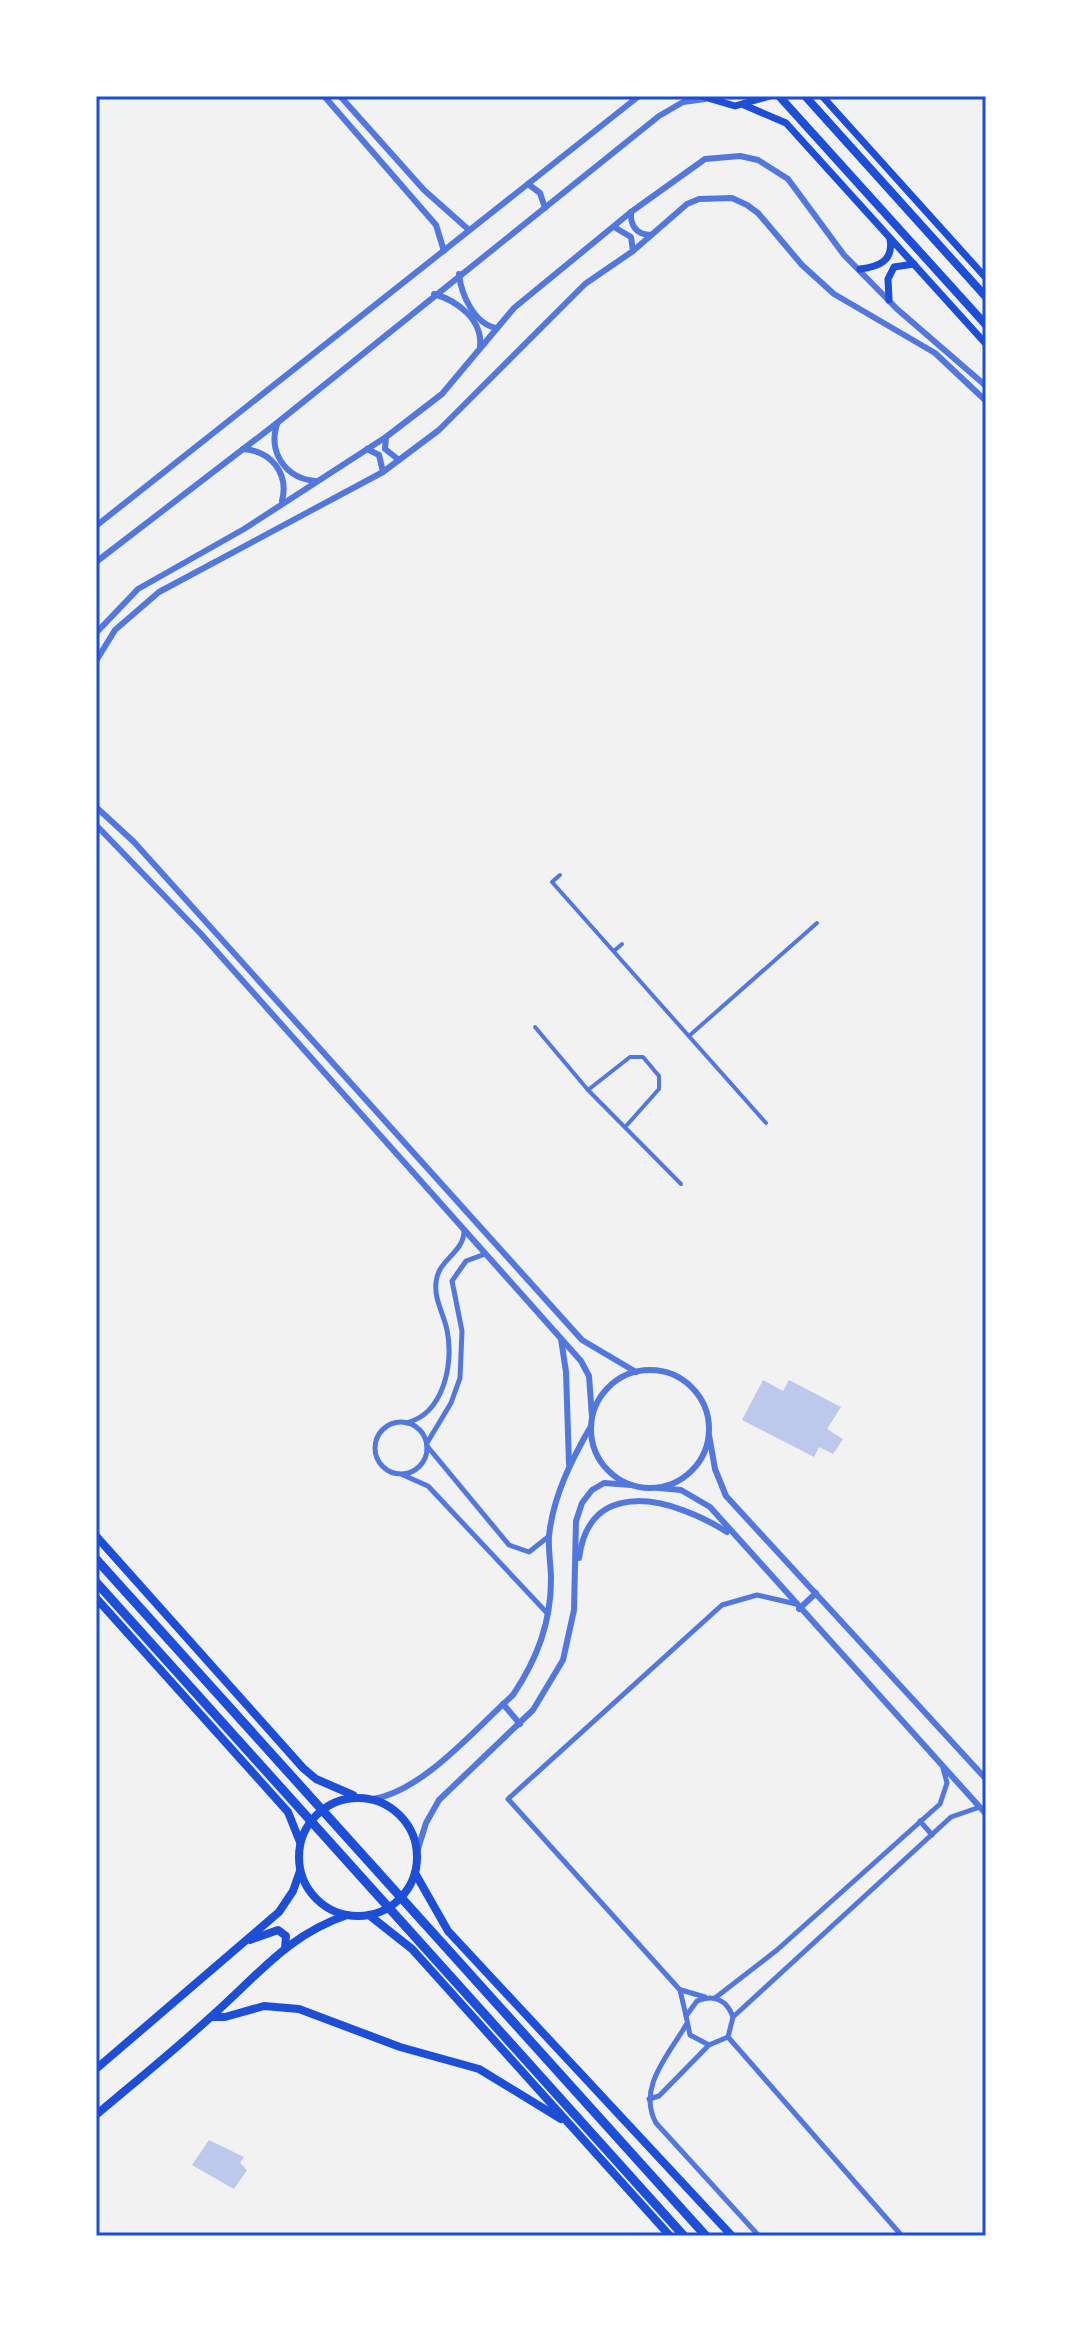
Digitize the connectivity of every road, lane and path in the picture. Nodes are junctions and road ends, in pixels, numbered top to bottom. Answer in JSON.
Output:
{"nodes":[{"id":1,"x":324,"y":96,"type":"edge"},
{"id":2,"x":340,"y":96,"type":"edge"},
{"id":3,"x":639,"y":96,"type":"edge"},
{"id":4,"x":770,"y":96,"type":"edge"},
{"id":5,"x":779,"y":96,"type":"edge"},
{"id":6,"x":805,"y":96,"type":"edge"},
{"id":7,"x":822,"y":96,"type":"edge"},
{"id":8,"x":703,"y":97,"type":"edge"},
{"id":9,"x":744,"y":105,"type":"junction"},
{"id":10,"x":528,"y":184,"type":"junction"},
{"id":11,"x":545,"y":208,"type":"junction"},
{"id":12,"x":631,"y":212,"type":"junction"},
{"id":13,"x":448,"y":213,"type":"junction"},
{"id":14,"x":436,"y":225,"type":"junction"},
{"id":15,"x":614,"y":227,"type":"junction"},
{"id":16,"x":469,"y":230,"type":"junction"},
{"id":17,"x":652,"y":235,"type":"junction"},
{"id":18,"x":890,"y":237,"type":"junction"},
{"id":19,"x":444,"y":251,"type":"junction"},
{"id":20,"x":633,"y":251,"type":"junction"},
{"id":21,"x":914,"y":264,"type":"junction"},
{"id":22,"x":860,"y":269,"type":"junction"},
{"id":23,"x":459,"y":274,"type":"junction"},
{"id":24,"x":986,"y":278,"type":"edge"},
{"id":25,"x":434,"y":294,"type":"junction"},
{"id":26,"x":986,"y":297,"type":"edge"},
{"id":27,"x":889,"y":300,"type":"junction"},
{"id":28,"x":986,"y":325,"type":"edge"},
{"id":29,"x":497,"y":328,"type":"junction"},
{"id":30,"x":986,"y":344,"type":"edge"},
{"id":31,"x":479,"y":350,"type":"junction"},
{"id":32,"x":986,"y":386,"type":"edge"},
{"id":33,"x":986,"y":401,"type":"edge"},
{"id":34,"x":277,"y":423,"type":"junction"},
{"id":35,"x":386,"y":437,"type":"junction"},
{"id":36,"x":243,"y":449,"type":"junction"},
{"id":37,"x":367,"y":449,"type":"junction"},
{"id":38,"x":399,"y":460,"type":"junction"},
{"id":39,"x":383,"y":472,"type":"junction"},
{"id":40,"x":315,"y":481,"type":"junction"},
{"id":41,"x":281,"y":503,"type":"junction"},
{"id":42,"x":96,"y":526,"type":"edge"},
{"id":43,"x":98,"y":559,"type":"edge"},
{"id":44,"x":96,"y":633,"type":"edge"},
{"id":45,"x":96,"y":661,"type":"edge"},
{"id":46,"x":96,"y":807,"type":"edge"},
{"id":47,"x":96,"y":825,"type":"edge"},
{"id":48,"x":560,"y":875,"type":"dead end"},
{"id":49,"x":817,"y":923,"type":"dead end"},
{"id":50,"x":622,"y":944,"type":"dead end"},
{"id":51,"x":614,"y":951,"type":"junction"},
{"id":52,"x":535,"y":1027,"type":"dead end"},
{"id":53,"x":689,"y":1036,"type":"junction"},
{"id":54,"x":343,"y":1072,"type":"junction"},
{"id":55,"x":333,"y":1082,"type":"junction"},
{"id":56,"x":588,"y":1090,"type":"junction"},
{"id":57,"x":766,"y":1123,"type":"dead end"},
{"id":58,"x":627,"y":1125,"type":"junction"},
{"id":59,"x":681,"y":1184,"type":"dead end"},
{"id":60,"x":464,"y":1230,"type":"junction"},
{"id":61,"x":489,"y":1238,"type":"junction"},
{"id":62,"x":479,"y":1247,"type":"junction"},
{"id":63,"x":485,"y":1254,"type":"junction"},
{"id":64,"x":560,"y":1336,"type":"junction"},
{"id":65,"x":636,"y":1372,"type":"junction"},
{"id":66,"x":592,"y":1417,"type":"junction"},
{"id":67,"x":406,"y":1423,"type":"junction"},
{"id":68,"x":591,"y":1426,"type":"junction"},
{"id":69,"x":709,"y":1435,"type":"junction"},
{"id":70,"x":427,"y":1445,"type":"junction"},
{"id":71,"x":569,"y":1465,"type":"junction"},
{"id":72,"x":403,"y":1475,"type":"junction"},
{"id":73,"x":631,"y":1485,"type":"junction"},
{"id":74,"x":659,"y":1488,"type":"junction"},
{"id":75,"x":96,"y":1536,"type":"edge"},
{"id":76,"x":733,"y":1536,"type":"junction"},
{"id":77,"x":549,"y":1537,"type":"junction"},
{"id":78,"x":96,"y":1559,"type":"edge"},
{"id":79,"x":577,"y":1581,"type":"junction"},
{"id":80,"x":96,"y":1582,"type":"edge"},
{"id":81,"x":816,"y":1593,"type":"junction"},
{"id":82,"x":96,"y":1598,"type":"edge"},
{"id":83,"x":798,"y":1607,"type":"junction"},
{"id":84,"x":548,"y":1614,"type":"junction"},
{"id":85,"x":503,"y":1704,"type":"junction"},
{"id":86,"x":520,"y":1724,"type":"junction"},
{"id":87,"x":943,"y":1767,"type":"junction"},
{"id":88,"x":986,"y":1779,"type":"edge"},
{"id":89,"x":358,"y":1797,"type":"junction"},
{"id":90,"x":373,"y":1799,"type":"junction"},
{"id":91,"x":980,"y":1807,"type":"junction"},
{"id":92,"x":986,"y":1814,"type":"edge"},
{"id":93,"x":920,"y":1821,"type":"junction"},
{"id":94,"x":932,"y":1835,"type":"junction"},
{"id":95,"x":300,"y":1842,"type":"junction"},
{"id":96,"x":417,"y":1852,"type":"junction"},
{"id":97,"x":300,"y":1870,"type":"junction"},
{"id":98,"x":415,"y":1873,"type":"junction"},
{"id":99,"x":347,"y":1915,"type":"junction"},
{"id":100,"x":369,"y":1915,"type":"junction"},
{"id":101,"x":250,"y":1940,"type":"junction"},
{"id":102,"x":284,"y":1949,"type":"junction"},
{"id":103,"x":680,"y":1990,"type":"junction"},
{"id":104,"x":705,"y":1997,"type":"junction"},
{"id":105,"x":715,"y":1998,"type":"junction"},
{"id":106,"x":686,"y":2016,"type":"junction"},
{"id":107,"x":212,"y":2017,"type":"junction"},
{"id":108,"x":733,"y":2017,"type":"junction"},
{"id":109,"x":686,"y":2025,"type":"junction"},
{"id":110,"x":728,"y":2037,"type":"junction"},
{"id":111,"x":709,"y":2045,"type":"junction"},
{"id":112,"x":96,"y":2069,"type":"edge"},
{"id":113,"x":649,"y":2099,"type":"junction"},
{"id":114,"x":96,"y":2115,"type":"edge"},
{"id":115,"x":567,"y":2122,"type":"junction"},
{"id":116,"x":670,"y":2236,"type":"edge"},
{"id":117,"x":684,"y":2236,"type":"edge"},
{"id":118,"x":706,"y":2236,"type":"edge"},
{"id":119,"x":732,"y":2236,"type":"edge"},
{"id":120,"x":759,"y":2236,"type":"edge"},
{"id":121,"x":902,"y":2236,"type":"edge"}],
"edges":[{"from":1,"to":14,"type":"street"},
{"from":2,"to":13,"type":"street"},
{"from":3,"to":10,"type":"street"},
{"from":4,"to":9,"type":"main road"},
{"from":5,"to":28,"type":"main road"},
{"from":6,"to":26,"type":"main road"},
{"from":7,"to":24,"type":"main road"},
{"from":8,"to":9,"type":"main road"},
{"from":8,"to":11,"type":"street"},
{"from":9,"to":18,"type":"main road"},
{"from":10,"to":11,"type":"street"},
{"from":10,"to":16,"type":"street"},
{"from":11,"to":23,"type":"street"},
{"from":12,"to":15,"type":"street"},
{"from":12,"to":17,"type":"street"},
{"from":12,"to":22,"type":"street"},
{"from":13,"to":14,"type":"street"},
{"from":13,"to":16,"type":"street"},
{"from":14,"to":19,"type":"street"},
{"from":15,"to":20,"type":"street"},
{"from":15,"to":29,"type":"street"},
{"from":16,"to":19,"type":"street"},
{"from":17,"to":20,"type":"street"},
{"from":17,"to":33,"type":"street"},
{"from":18,"to":21,"type":"main road"},
{"from":18,"to":22,"type":"main road"},
{"from":19,"to":42,"type":"street"},
{"from":20,"to":38,"type":"street"},
{"from":21,"to":27,"type":"main road"},
{"from":21,"to":30,"type":"main road"},
{"from":22,"to":27,"type":"street"},
{"from":23,"to":25,"type":"street"},
{"from":23,"to":29,"type":"street"},
{"from":25,"to":31,"type":"street"},
{"from":25,"to":34,"type":"street"},
{"from":27,"to":32,"type":"street"},
{"from":29,"to":31,"type":"street"},
{"from":31,"to":35,"type":"street"},
{"from":34,"to":36,"type":"street"},
{"from":34,"to":40,"type":"street"},
{"from":35,"to":37,"type":"street"},
{"from":35,"to":38,"type":"street"},
{"from":36,"to":41,"type":"street"},
{"from":36,"to":43,"type":"street"},
{"from":37,"to":39,"type":"street"},
{"from":37,"to":40,"type":"street"},
{"from":38,"to":39,"type":"street"},
{"from":39,"to":45,"type":"street"},
{"from":40,"to":41,"type":"street"},
{"from":41,"to":44,"type":"street"},
{"from":46,"to":54,"type":"street"},
{"from":47,"to":55,"type":"street"},
{"from":48,"to":51,"type":"street"},
{"from":49,"to":53,"type":"street"},
{"from":50,"to":51,"type":"street"},
{"from":51,"to":53,"type":"street"},
{"from":52,"to":56,"type":"street"},
{"from":53,"to":57,"type":"street"},
{"from":54,"to":55,"type":"street"},
{"from":54,"to":61,"type":"street"},
{"from":55,"to":60,"type":"street"},
{"from":56,"to":58,"type":"street"},
{"from":56,"to":58,"type":"street"},
{"from":58,"to":59,"type":"street"},
{"from":60,"to":62,"type":"street"},
{"from":60,"to":67,"type":"street"},
{"from":61,"to":62,"type":"street"},
{"from":61,"to":65,"type":"street"},
{"from":62,"to":63,"type":"street"},
{"from":63,"to":64,"type":"street"},
{"from":63,"to":70,"type":"street"},
{"from":64,"to":66,"type":"street"},
{"from":64,"to":71,"type":"street"},
{"from":65,"to":66,"type":"street"},
{"from":65,"to":69,"type":"street"},
{"from":66,"to":68,"type":"street"},
{"from":67,"to":70,"type":"street"},
{"from":67,"to":72,"type":"street"},
{"from":68,"to":71,"type":"street"},
{"from":68,"to":73,"type":"street"},
{"from":69,"to":74,"type":"street"},
{"from":69,"to":81,"type":"street"},
{"from":70,"to":72,"type":"street"},
{"from":70,"to":77,"type":"street"},
{"from":71,"to":77,"type":"street"},
{"from":72,"to":84,"type":"street"},
{"from":73,"to":74,"type":"street"},
{"from":73,"to":79,"type":"street"},
{"from":74,"to":76,"type":"street"},
{"from":75,"to":89,"type":"main road"},
{"from":76,"to":79,"type":"street"},
{"from":76,"to":83,"type":"street"},
{"from":77,"to":84,"type":"street"},
{"from":78,"to":118,"type":"highway"},
{"from":79,"to":86,"type":"street"},
{"from":80,"to":117,"type":"highway"},
{"from":81,"to":83,"type":"street"},
{"from":81,"to":88,"type":"street"},
{"from":82,"to":95,"type":"main road"},
{"from":83,"to":87,"type":"street"},
{"from":83,"to":103,"type":"street"},
{"from":84,"to":85,"type":"street"},
{"from":85,"to":86,"type":"street"},
{"from":85,"to":90,"type":"street"},
{"from":86,"to":96,"type":"street"},
{"from":87,"to":91,"type":"street"},
{"from":87,"to":93,"type":"street"},
{"from":89,"to":90,"type":"main road"},
{"from":89,"to":95,"type":"main road"},
{"from":90,"to":96,"type":"main road"},
{"from":91,"to":92,"type":"street"},
{"from":91,"to":94,"type":"street"},
{"from":93,"to":94,"type":"street"},
{"from":93,"to":105,"type":"street"},
{"from":94,"to":108,"type":"street"},
{"from":95,"to":97,"type":"main road"},
{"from":96,"to":98,"type":"main road"},
{"from":97,"to":99,"type":"main road"},
{"from":97,"to":101,"type":"main road"},
{"from":98,"to":100,"type":"main road"},
{"from":98,"to":119,"type":"main road"},
{"from":99,"to":100,"type":"main road"},
{"from":99,"to":102,"type":"main road"},
{"from":100,"to":115,"type":"main road"},
{"from":101,"to":102,"type":"main road"},
{"from":101,"to":112,"type":"main road"},
{"from":102,"to":107,"type":"main road"},
{"from":103,"to":104,"type":"street"},
{"from":103,"to":106,"type":"street"},
{"from":104,"to":105,"type":"street"},
{"from":104,"to":106,"type":"street"},
{"from":105,"to":108,"type":"street"},
{"from":106,"to":109,"type":"street"},
{"from":107,"to":114,"type":"main road"},
{"from":107,"to":115,"type":"main road"},
{"from":108,"to":110,"type":"street"},
{"from":109,"to":111,"type":"street"},
{"from":109,"to":113,"type":"street"},
{"from":110,"to":111,"type":"street"},
{"from":110,"to":121,"type":"street"},
{"from":111,"to":113,"type":"street"},
{"from":113,"to":120,"type":"street"},
{"from":115,"to":116,"type":"main road"}]}
